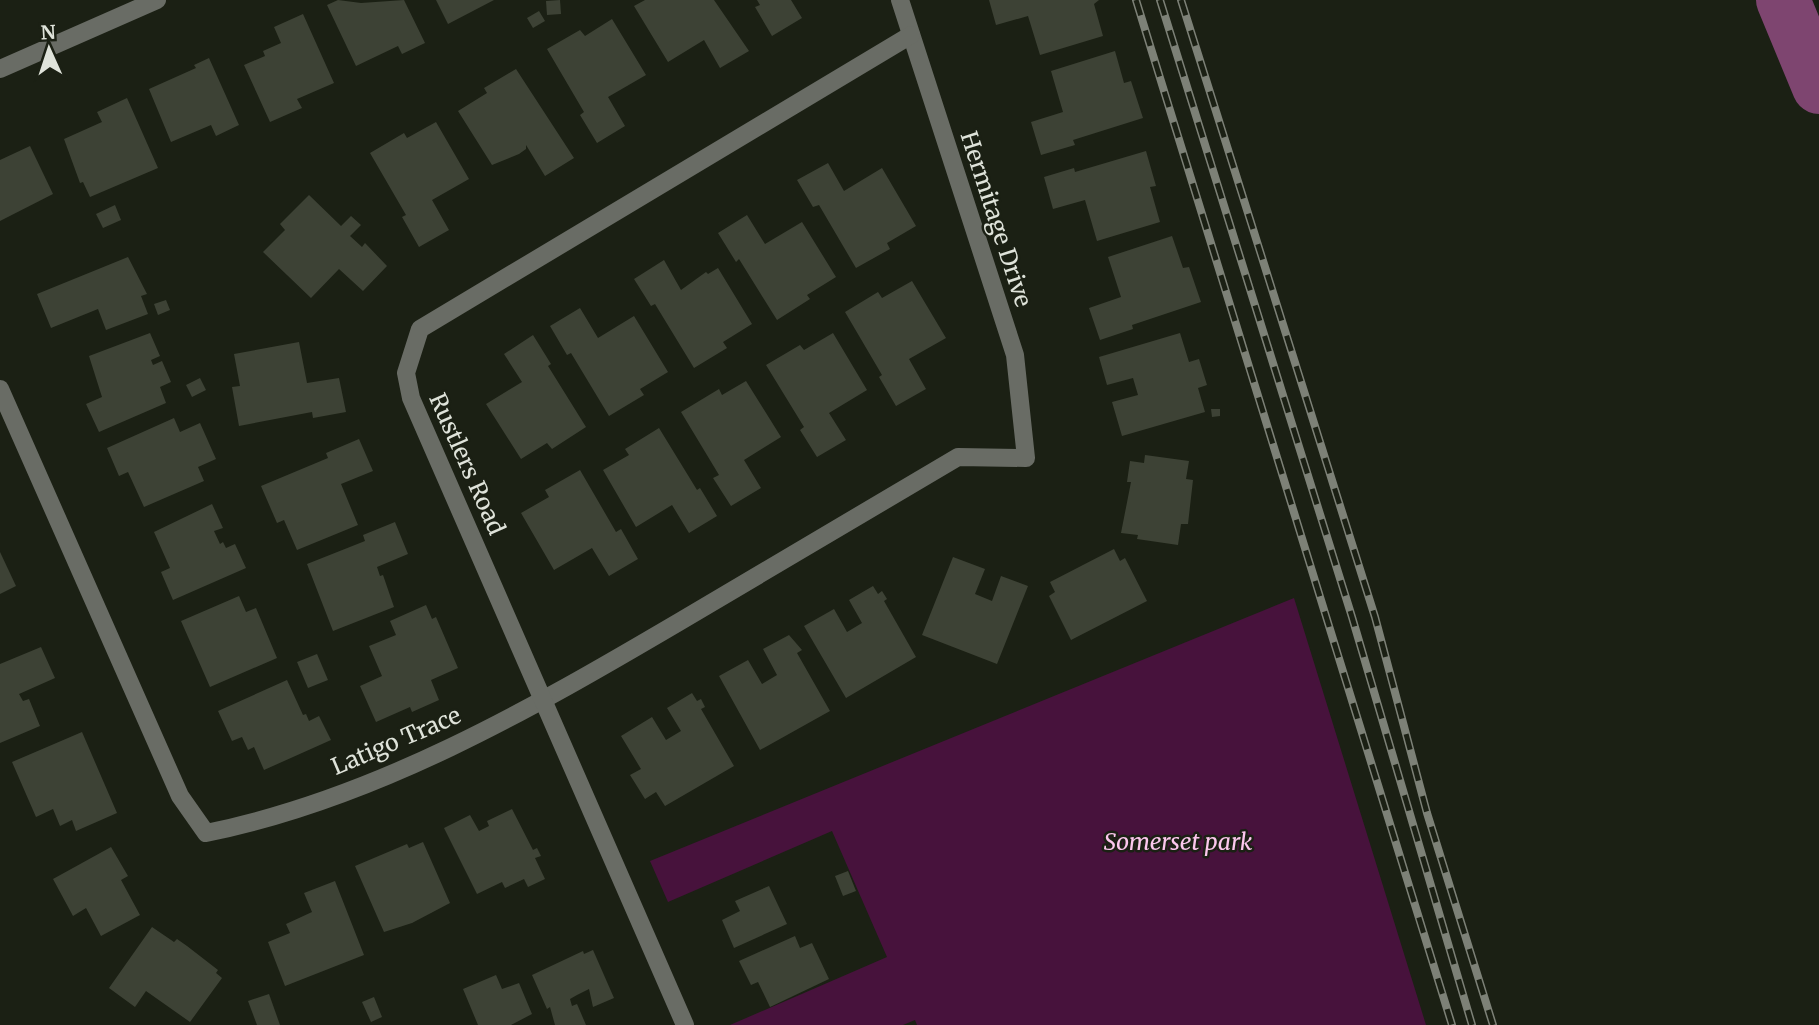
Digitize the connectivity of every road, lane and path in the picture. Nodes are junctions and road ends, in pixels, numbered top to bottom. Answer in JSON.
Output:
{"nodes":[{"id":1,"x":157,"y":0,"type":"edge"},
{"id":2,"x":900,"y":0,"type":"edge"},
{"id":3,"x":911,"y":35,"type":"junction"},
{"id":4,"x":0,"y":69,"type":"edge"},
{"id":5,"x":0,"y":389,"type":"edge"},
{"id":6,"x":1026,"y":458,"type":"joint"},
{"id":7,"x":545,"y":701,"type":"junction"},
{"id":8,"x":685,"y":1025,"type":"edge"}],
"edges":[{"from":1,"to":4,"type":"street"},
{"from":2,"to":3,"type":"street","name":"Hermitage Drive"},
{"from":3,"to":6,"type":"street","name":"Hermitage Drive"},
{"from":3,"to":7,"type":"street","name":"Rustlers Road"},
{"from":5,"to":7,"type":"street","name":"Latigo Trace"},
{"from":6,"to":7,"type":"street","name":"Latigo Trace"},
{"from":7,"to":8,"type":"street","name":"Rustlers Road"}]}
